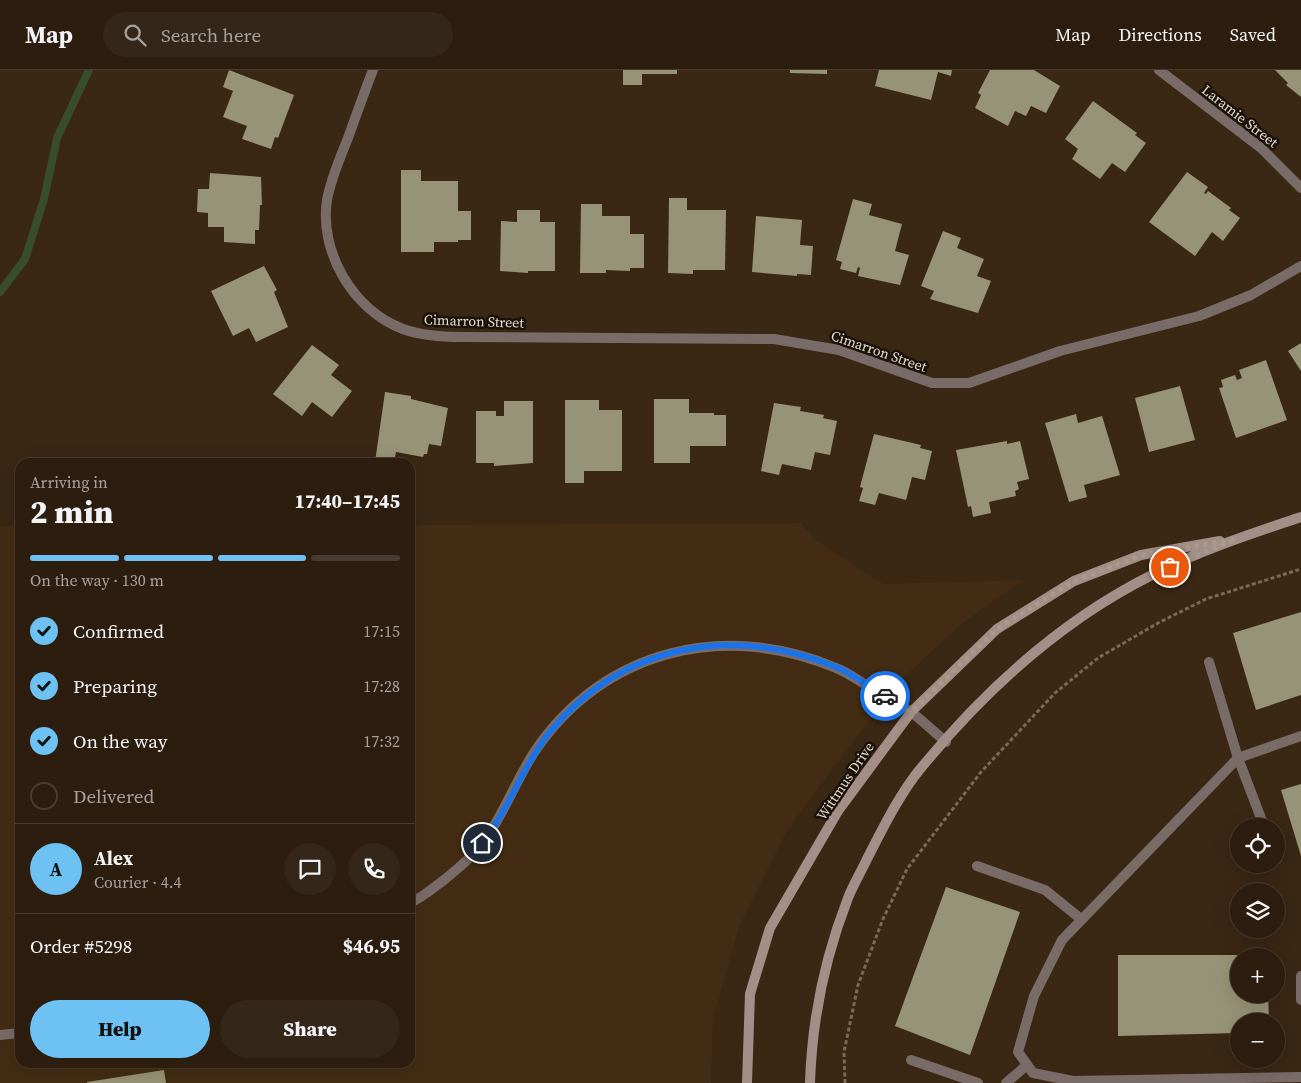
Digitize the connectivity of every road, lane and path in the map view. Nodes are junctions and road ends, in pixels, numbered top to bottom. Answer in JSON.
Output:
{"nodes":[{"id":1,"x":373,"y":70,"type":"edge"},
{"id":2,"x":1159,"y":70,"type":"edge"},
{"id":3,"x":1301,"y":188,"type":"edge"},
{"id":4,"x":1301,"y":266,"type":"edge"},
{"id":5,"x":1301,"y":517,"type":"edge"},
{"id":6,"x":1236,"y":539,"type":"junction"},
{"id":7,"x":1301,"y":569,"type":"edge"},
{"id":8,"x":1209,"y":662,"type":"dead end"},
{"id":9,"x":911,"y":712,"type":"junction"},
{"id":10,"x":1301,"y":736,"type":"edge"},
{"id":11,"x":946,"y":742,"type":"junction"},
{"id":12,"x":1238,"y":758,"type":"junction"},
{"id":13,"x":1261,"y":818,"type":"edge"},
{"id":14,"x":977,"y":866,"type":"dead end"},
{"id":15,"x":415,"y":900,"type":"edge"},
{"id":16,"x":1082,"y":920,"type":"junction"},
{"id":17,"x":1301,"y":976,"type":"edge"},
{"id":18,"x":1301,"y":1000,"type":"edge"},
{"id":19,"x":15,"y":1034,"type":"edge"},
{"id":20,"x":0,"y":1035,"type":"edge"},
{"id":21,"x":911,"y":1060,"type":"dead end"},
{"id":22,"x":1027,"y":1065,"type":"junction"},
{"id":23,"x":1301,"y":1076,"type":"edge"},
{"id":24,"x":1221,"y":1081,"type":"edge"},
{"id":25,"x":747,"y":1083,"type":"edge"},
{"id":26,"x":810,"y":1083,"type":"edge"},
{"id":27,"x":845,"y":1083,"type":"edge"},
{"id":28,"x":978,"y":1083,"type":"edge"},
{"id":29,"x":1006,"y":1083,"type":"edge"}],
"edges":[{"from":1,"to":4,"type":"street","name":"Cimarron Street"},
{"from":2,"to":3,"type":"street","name":"Laramie Street"},
{"from":5,"to":6,"type":"street","name":"Wittmus Drive"},
{"from":6,"to":9,"type":"street","name":"Wittmus Drive"},
{"from":6,"to":11,"type":"street","name":"Wittmus Drive"},
{"from":7,"to":27,"type":"path"},
{"from":8,"to":12,"type":"street"},
{"from":9,"to":11,"type":"street"},
{"from":9,"to":15,"type":"street"},
{"from":9,"to":25,"type":"street","name":"Wittmus Drive"},
{"from":10,"to":12,"type":"street"},
{"from":11,"to":26,"type":"street","name":"Wittmus Drive"},
{"from":12,"to":13,"type":"street"},
{"from":12,"to":16,"type":"street"},
{"from":14,"to":16,"type":"street"},
{"from":16,"to":22,"type":"street"},
{"from":17,"to":18,"type":"street"},
{"from":19,"to":20,"type":"street"},
{"from":21,"to":28,"type":"street"},
{"from":22,"to":24,"type":"street"},
{"from":22,"to":29,"type":"street"},
{"from":23,"to":24,"type":"street"}]}
